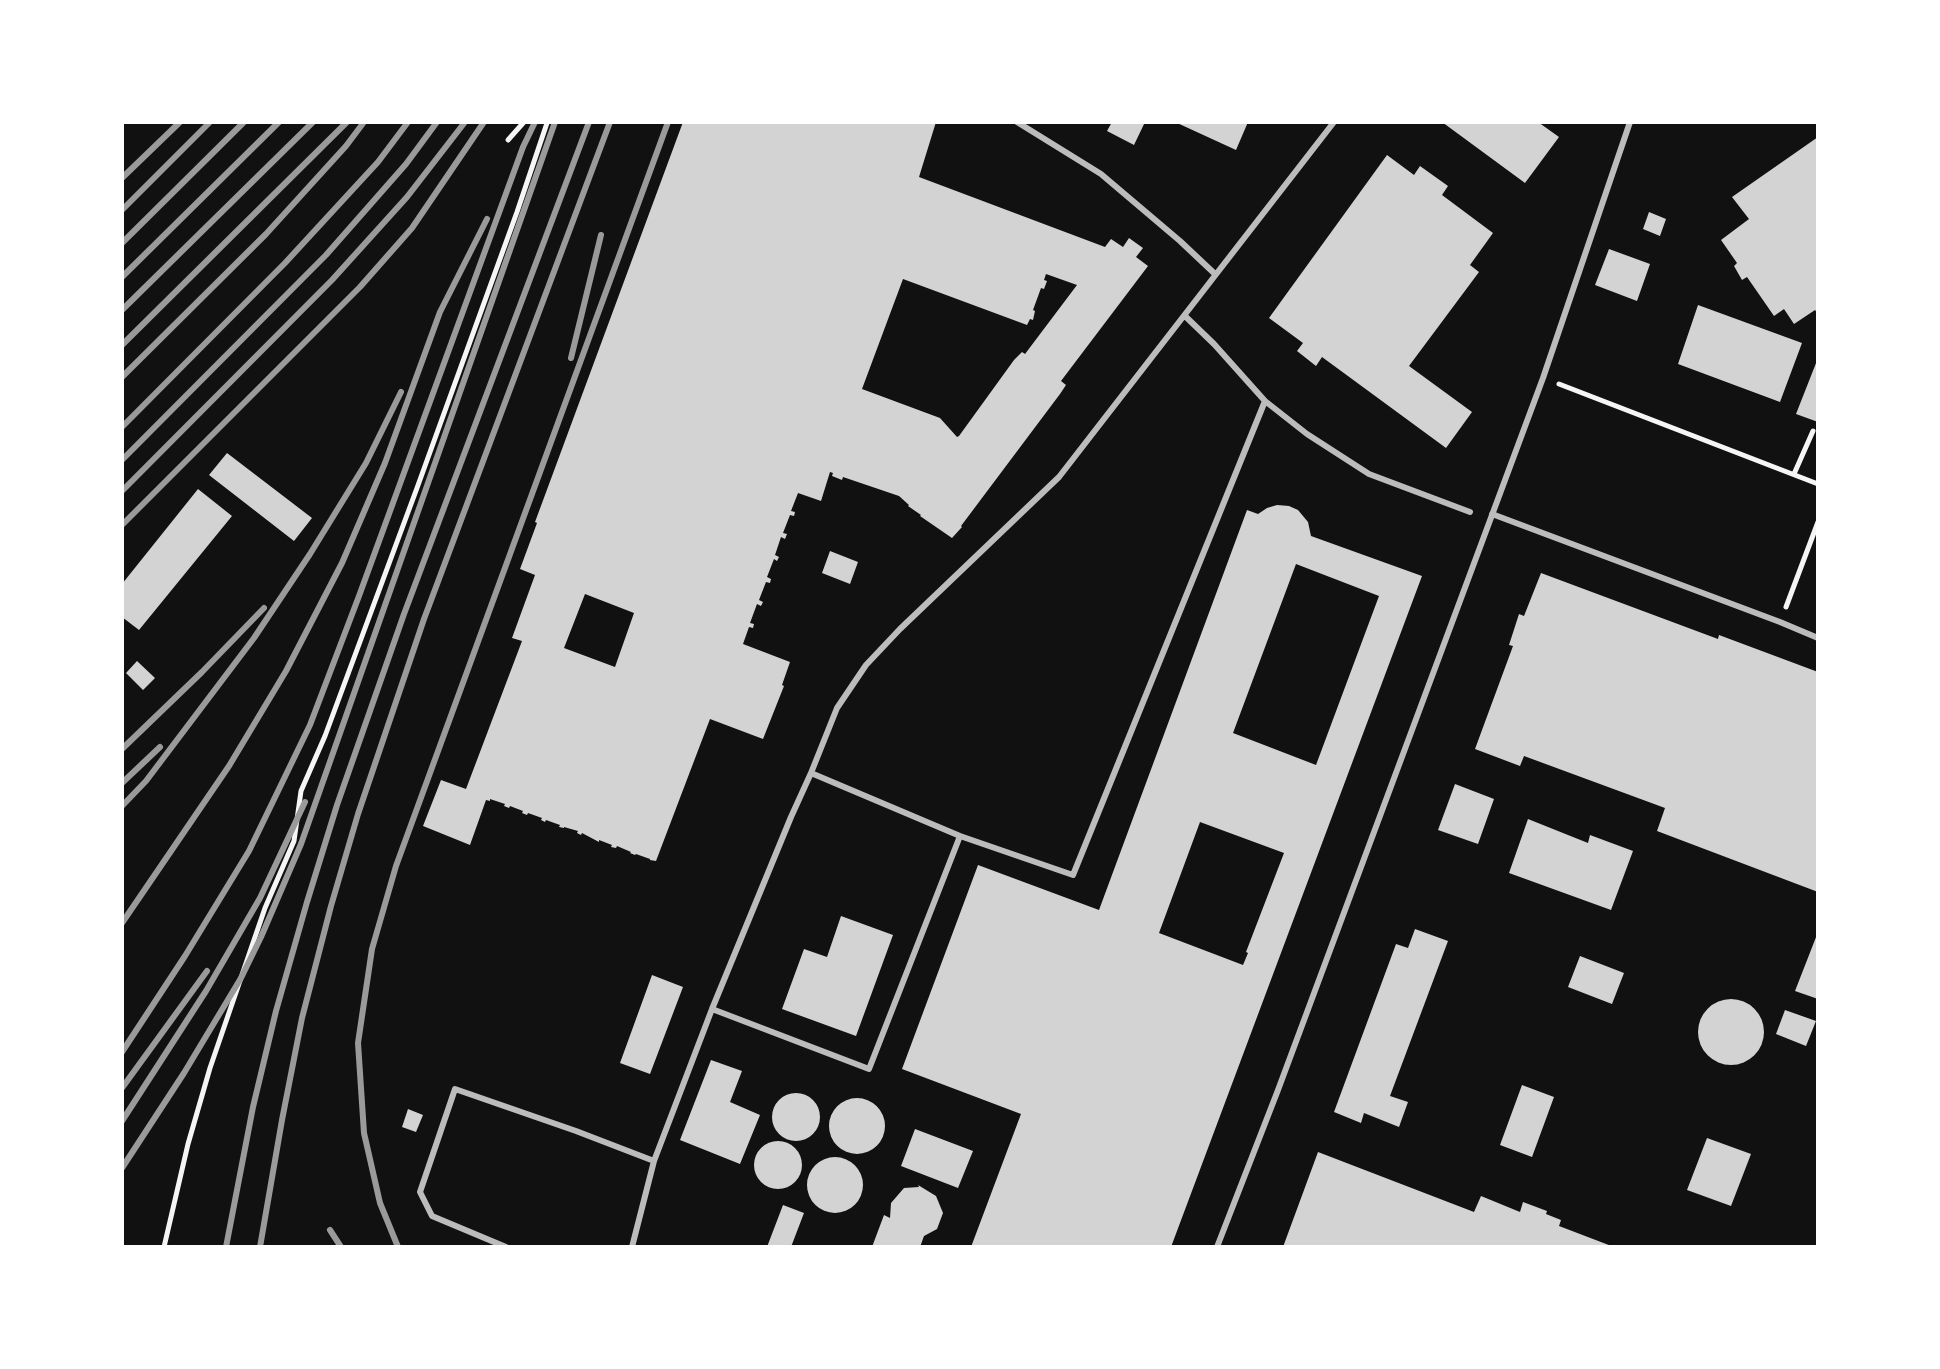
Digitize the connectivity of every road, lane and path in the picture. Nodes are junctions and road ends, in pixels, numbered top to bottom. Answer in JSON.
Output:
{"nodes":[{"id":1,"x":524,"y":122,"type":"edge"},
{"id":2,"x":546,"y":122,"type":"edge"},
{"id":3,"x":1017,"y":122,"type":"edge"},
{"id":4,"x":1334,"y":122,"type":"edge"},
{"id":5,"x":1630,"y":122,"type":"edge"},
{"id":6,"x":508,"y":140,"type":"dead end"},
{"id":7,"x":1215,"y":274,"type":"junction"},
{"id":8,"x":1185,"y":316,"type":"junction"},
{"id":9,"x":1543,"y":378,"type":"junction"},
{"id":10,"x":1265,"y":401,"type":"junction"},
{"id":11,"x":1813,"y":431,"type":"dead end"},
{"id":12,"x":1794,"y":474,"type":"junction"},
{"id":13,"x":1818,"y":484,"type":"edge"},
{"id":14,"x":1470,"y":512,"type":"dead end"},
{"id":15,"x":1492,"y":514,"type":"junction"},
{"id":16,"x":1818,"y":522,"type":"edge"},
{"id":17,"x":1780,"y":622,"type":"junction"},
{"id":18,"x":1818,"y":638,"type":"edge"},
{"id":19,"x":811,"y":773,"type":"junction"},
{"id":20,"x":960,"y":836,"type":"junction"},
{"id":21,"x":712,"y":1009,"type":"junction"},
{"id":22,"x":654,"y":1161,"type":"junction"},
{"id":23,"x":164,"y":1247,"type":"edge"},
{"id":24,"x":506,"y":1247,"type":"edge"},
{"id":25,"x":632,"y":1247,"type":"edge"},
{"id":26,"x":1217,"y":1247,"type":"edge"}],
"edges":[{"from":1,"to":6,"type":"path"},
{"from":2,"to":23,"type":"path"},
{"from":3,"to":7,"type":"lane"},
{"from":4,"to":7,"type":"lane"},
{"from":5,"to":9,"type":"lane"},
{"from":7,"to":8,"type":"lane"},
{"from":8,"to":10,"type":"lane"},
{"from":8,"to":19,"type":"lane"},
{"from":9,"to":12,"type":"path"},
{"from":9,"to":15,"type":"lane"},
{"from":10,"to":14,"type":"lane"},
{"from":10,"to":20,"type":"lane"},
{"from":11,"to":12,"type":"path"},
{"from":12,"to":13,"type":"path"},
{"from":15,"to":17,"type":"lane"},
{"from":15,"to":26,"type":"lane"},
{"from":16,"to":17,"type":"path"},
{"from":17,"to":18,"type":"lane"},
{"from":19,"to":20,"type":"lane"},
{"from":19,"to":21,"type":"lane"},
{"from":20,"to":21,"type":"lane"},
{"from":21,"to":22,"type":"lane"},
{"from":22,"to":24,"type":"lane"},
{"from":22,"to":25,"type":"lane"}]}
